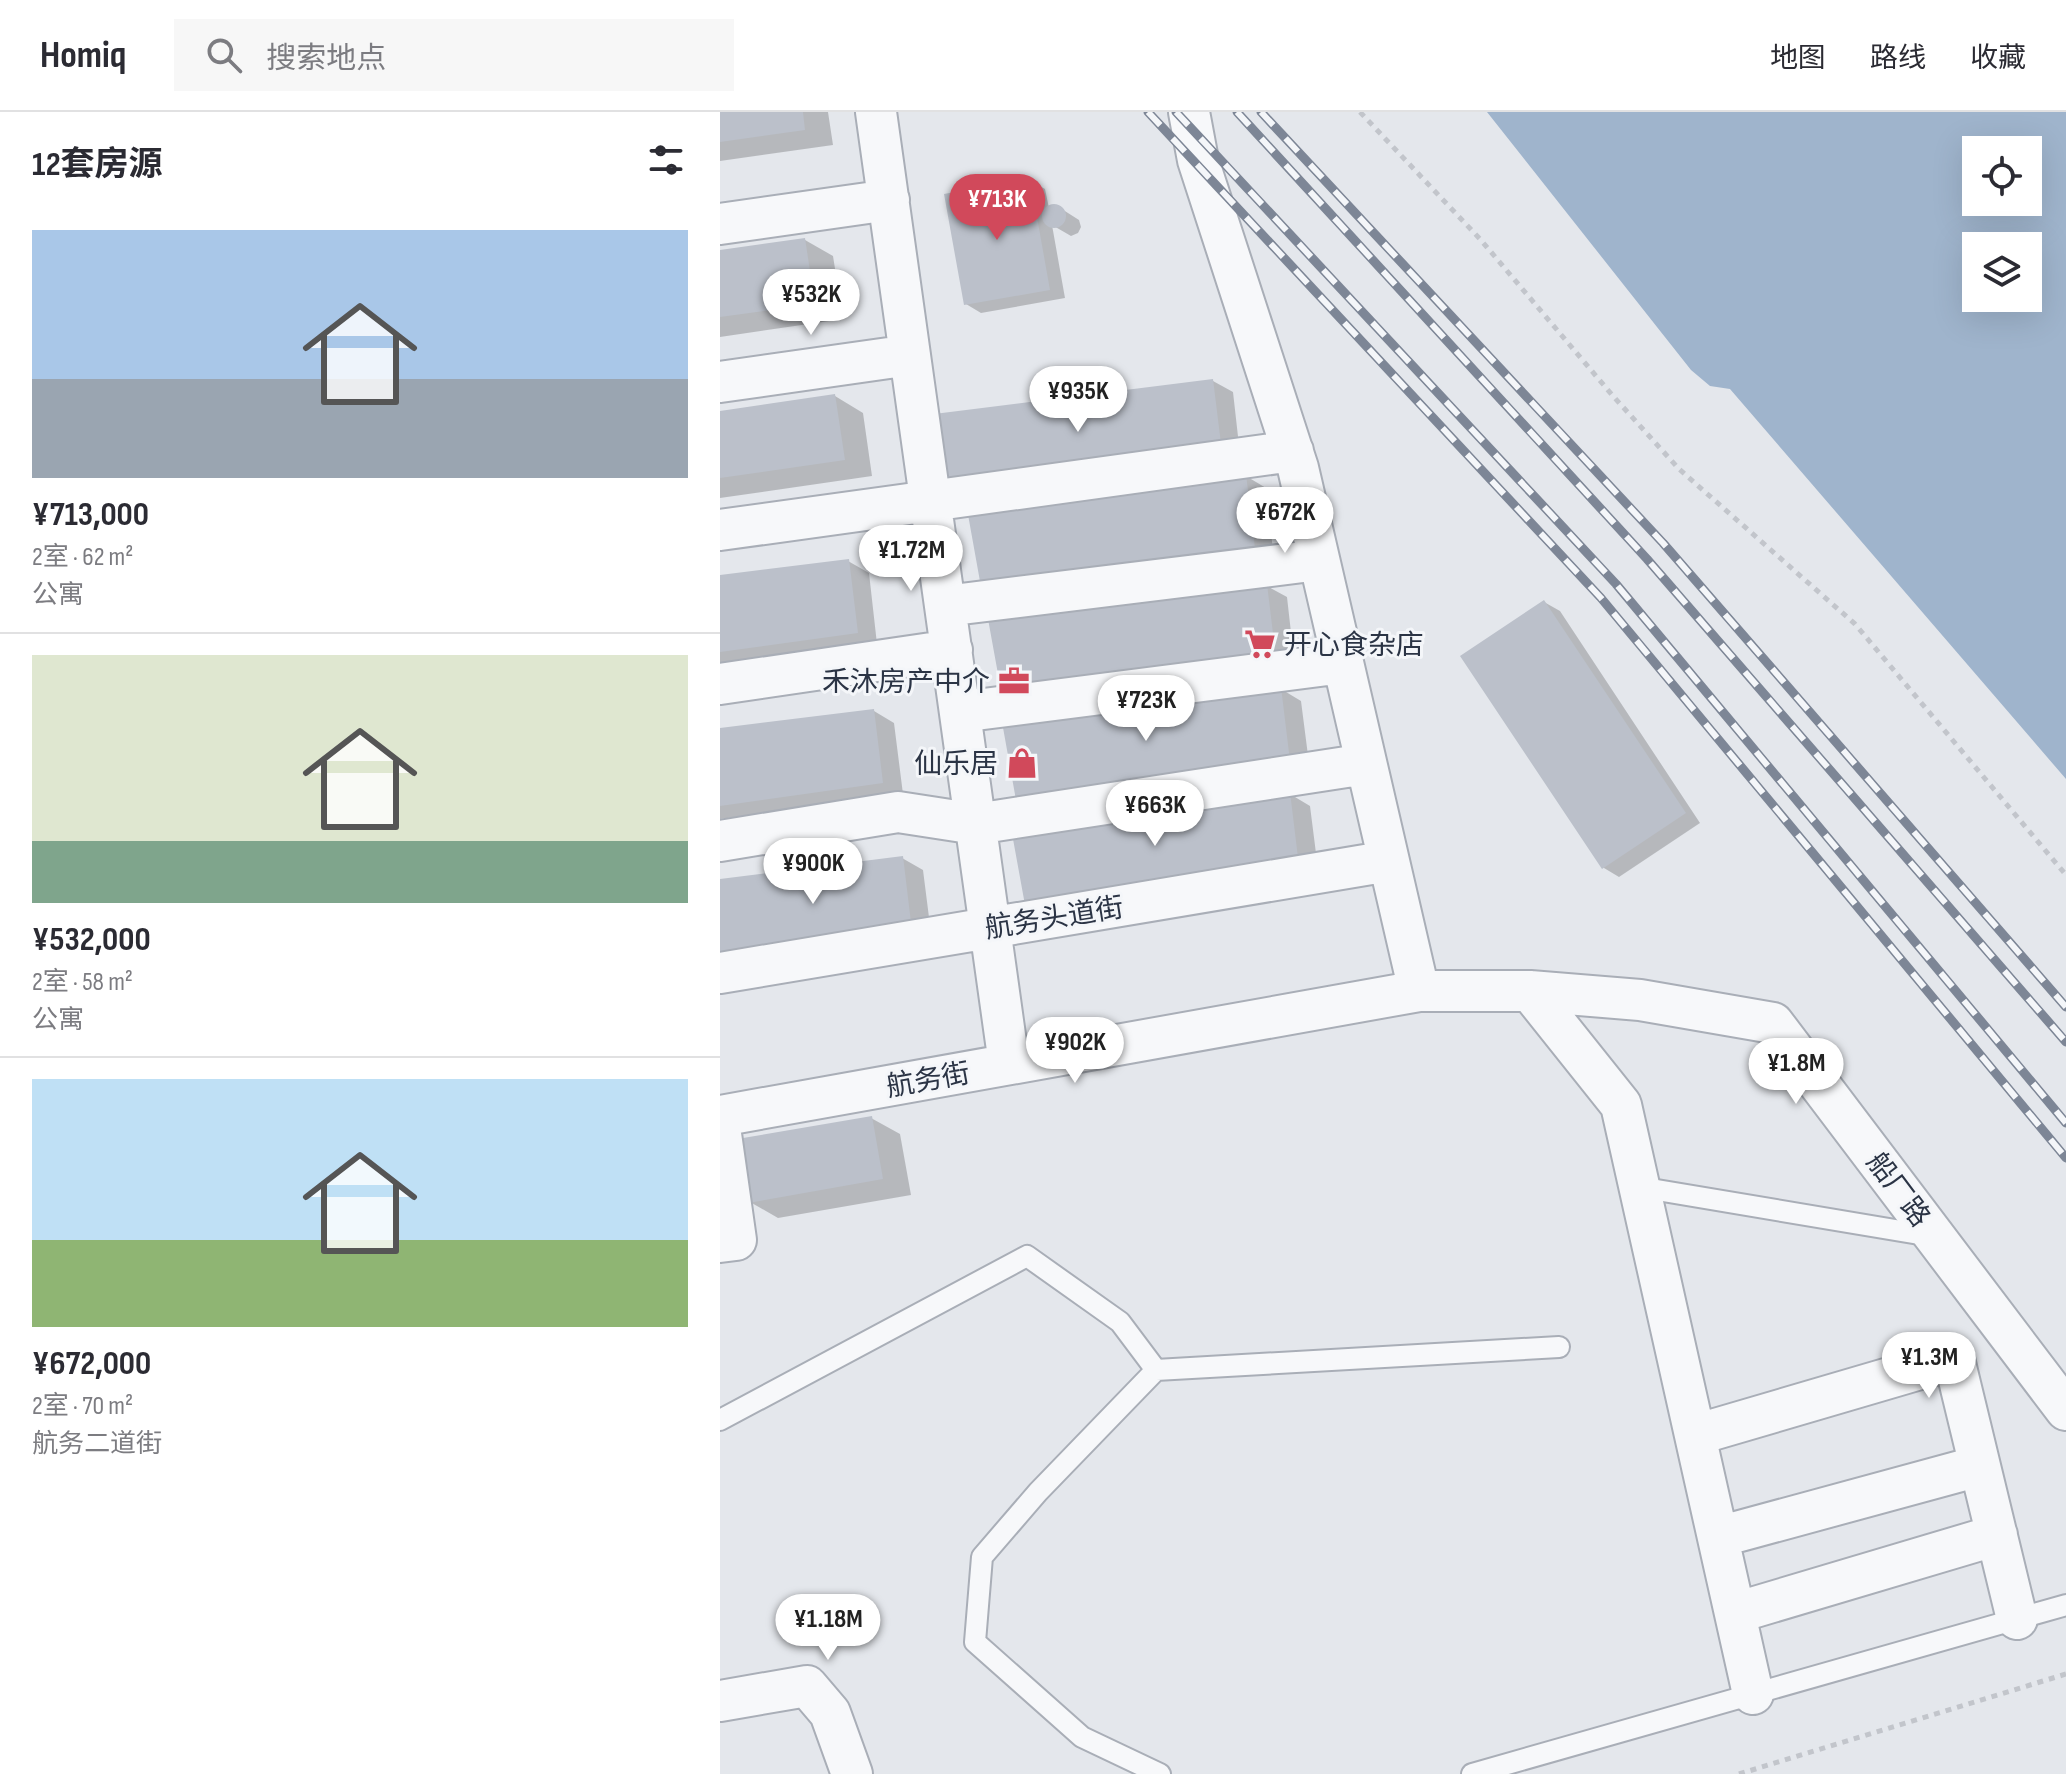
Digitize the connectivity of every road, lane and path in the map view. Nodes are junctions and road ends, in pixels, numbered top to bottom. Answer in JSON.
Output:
{"nodes":[{"id":1,"x":876,"y":112,"type":"edge"},
{"id":2,"x":1189,"y":112,"type":"edge"},
{"id":3,"x":1360,"y":112,"type":"edge"},
{"id":4,"x":889,"y":200,"type":"junction"},
{"id":5,"x":720,"y":224,"type":"edge"},
{"id":6,"x":910,"y":355,"type":"junction"},
{"id":7,"x":720,"y":382,"type":"edge"},
{"id":8,"x":1293,"y":451,"type":"junction"},
{"id":9,"x":931,"y":502,"type":"junction"},
{"id":10,"x":720,"y":530,"type":"edge"},
{"id":11,"x":1319,"y":560,"type":"junction"},
{"id":12,"x":945,"y":606,"type":"junction"},
{"id":13,"x":952,"y":650,"type":"junction"},
{"id":14,"x":1343,"y":663,"type":"junction"},
{"id":15,"x":720,"y":684,"type":"edge"},
{"id":16,"x":960,"y":712,"type":"junction"},
{"id":17,"x":1366,"y":764,"type":"junction"},
{"id":18,"x":976,"y":824,"type":"junction"},
{"id":19,"x":720,"y":841,"type":"edge"},
{"id":20,"x":1389,"y":861,"type":"junction"},
{"id":21,"x":2066,"y":875,"type":"edge"},
{"id":22,"x":990,"y":927,"type":"junction"},
{"id":23,"x":720,"y":973,"type":"edge"},
{"id":24,"x":1419,"y":991,"type":"junction"},
{"id":25,"x":1530,"y":991,"type":"junction"},
{"id":26,"x":1009,"y":1064,"type":"junction"},
{"id":27,"x":720,"y":1116,"type":"edge"},
{"id":28,"x":720,"y":1127,"type":"edge"},
{"id":29,"x":1639,"y":1187,"type":"junction"},
{"id":30,"x":1935,"y":1237,"type":"junction"},
{"id":31,"x":720,"y":1242,"type":"edge"},
{"id":32,"x":1559,"y":1347,"type":"dead end"},
{"id":33,"x":1156,"y":1370,"type":"junction"},
{"id":34,"x":2066,"y":1410,"type":"edge"},
{"id":35,"x":720,"y":1420,"type":"edge"},
{"id":36,"x":1695,"y":1435,"type":"junction"},
{"id":37,"x":1979,"y":1466,"type":"junction"},
{"id":38,"x":1997,"y":1535,"type":"junction"},
{"id":39,"x":1718,"y":1537,"type":"junction"},
{"id":40,"x":2066,"y":1605,"type":"edge"},
{"id":41,"x":1735,"y":1613,"type":"junction"},
{"id":42,"x":2017,"y":1619,"type":"junction"},
{"id":43,"x":2066,"y":1674,"type":"edge"},
{"id":44,"x":1753,"y":1694,"type":"junction"},
{"id":45,"x":720,"y":1701,"type":"edge"},
{"id":46,"x":852,"y":1774,"type":"edge"},
{"id":47,"x":1160,"y":1774,"type":"edge"},
{"id":48,"x":1472,"y":1774,"type":"edge"},
{"id":49,"x":1739,"y":1774,"type":"edge"}],
"edges":[{"from":1,"to":4,"type":"street"},
{"from":2,"to":8,"type":"street"},
{"from":3,"to":21,"type":"path"},
{"from":4,"to":5,"type":"street"},
{"from":4,"to":6,"type":"street"},
{"from":6,"to":7,"type":"street"},
{"from":6,"to":9,"type":"street"},
{"from":8,"to":9,"type":"street"},
{"from":8,"to":11,"type":"street"},
{"from":9,"to":10,"type":"street"},
{"from":9,"to":12,"type":"street"},
{"from":11,"to":12,"type":"street"},
{"from":11,"to":14,"type":"street"},
{"from":12,"to":13,"type":"street"},
{"from":13,"to":15,"type":"street"},
{"from":13,"to":16,"type":"street"},
{"from":14,"to":16,"type":"street"},
{"from":14,"to":17,"type":"street"},
{"from":16,"to":18,"type":"street"},
{"from":17,"to":18,"type":"street"},
{"from":17,"to":20,"type":"street"},
{"from":18,"to":19,"type":"street"},
{"from":18,"to":22,"type":"street"},
{"from":20,"to":22,"type":"street","name":"航务头道街"},
{"from":20,"to":24,"type":"street"},
{"from":22,"to":23,"type":"street","name":"航务头道街"},
{"from":22,"to":26,"type":"street"},
{"from":24,"to":25,"type":"street","name":"船厂路"},
{"from":24,"to":26,"type":"street","name":"航务街"},
{"from":25,"to":29,"type":"street"},
{"from":25,"to":30,"type":"street","name":"船厂路"},
{"from":26,"to":27,"type":"street","name":"航务街"},
{"from":28,"to":31,"type":"street"},
{"from":29,"to":30,"type":"lane"},
{"from":29,"to":36,"type":"street"},
{"from":30,"to":34,"type":"street","name":"船厂路"},
{"from":32,"to":33,"type":"lane"},
{"from":33,"to":35,"type":"lane"},
{"from":33,"to":47,"type":"lane"},
{"from":36,"to":37,"type":"street"},
{"from":36,"to":39,"type":"street"},
{"from":37,"to":38,"type":"street"},
{"from":37,"to":39,"type":"street"},
{"from":38,"to":41,"type":"street"},
{"from":38,"to":42,"type":"street"},
{"from":39,"to":41,"type":"street"},
{"from":40,"to":42,"type":"lane"},
{"from":41,"to":44,"type":"street"},
{"from":42,"to":44,"type":"lane"},
{"from":43,"to":49,"type":"path"},
{"from":44,"to":48,"type":"lane"},
{"from":45,"to":46,"type":"street"}]}
